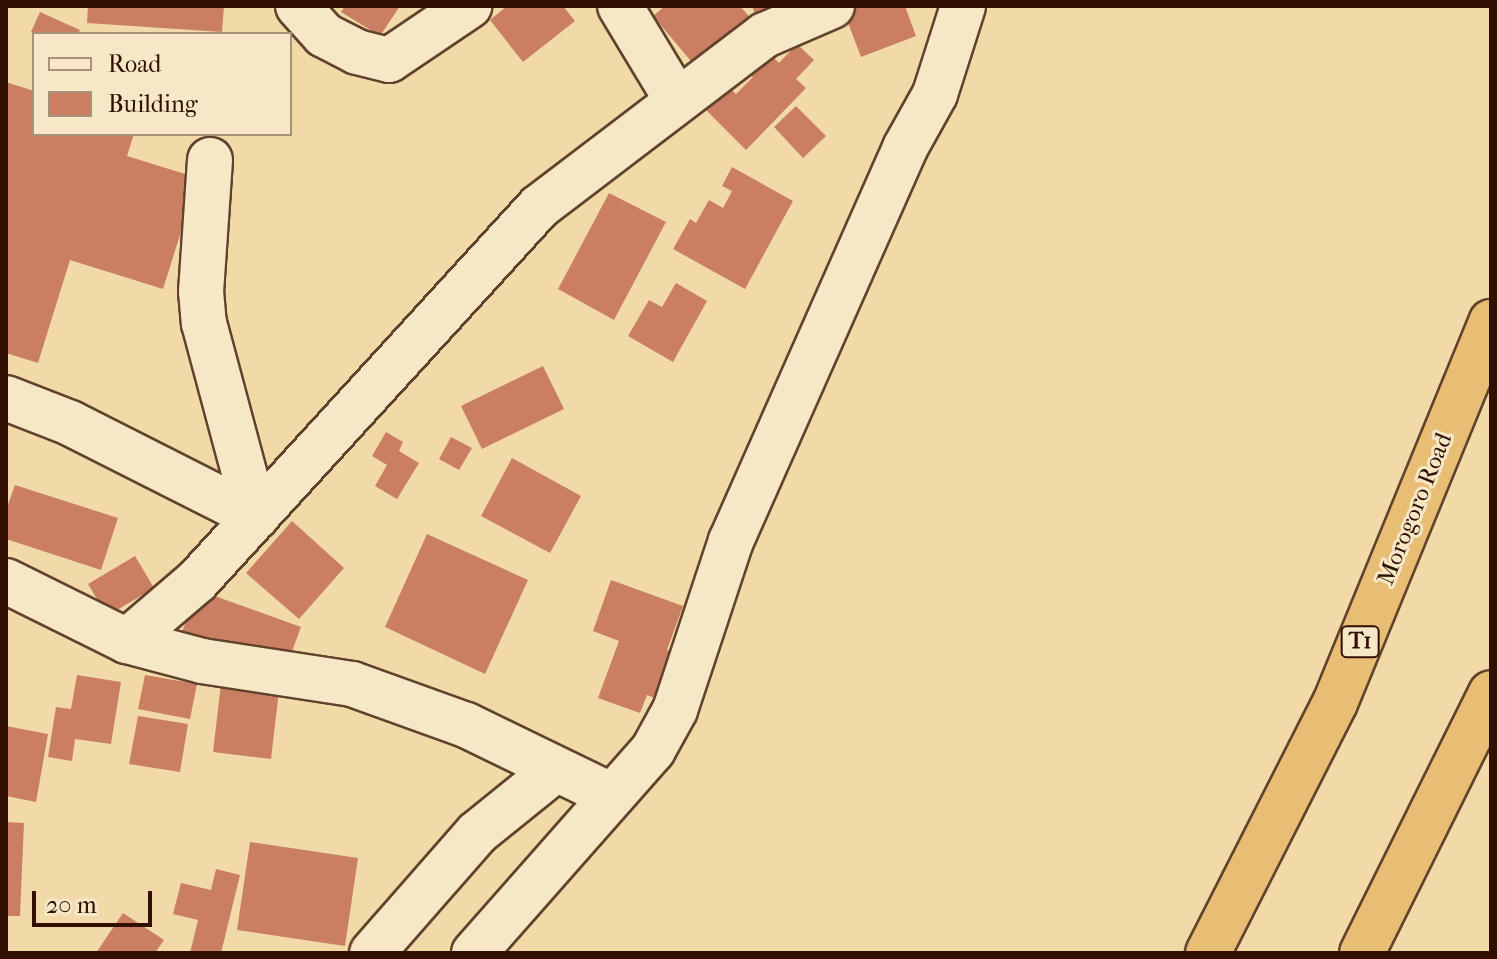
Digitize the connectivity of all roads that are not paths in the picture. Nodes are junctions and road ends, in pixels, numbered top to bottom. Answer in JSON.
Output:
{"nodes":[{"id":1,"x":298,"y":6,"type":"edge"},
{"id":2,"x":469,"y":6,"type":"edge"},
{"id":3,"x":620,"y":6,"type":"edge"},
{"id":4,"x":832,"y":6,"type":"edge"},
{"id":5,"x":963,"y":6,"type":"edge"},
{"id":6,"x":676,"y":99,"type":"junction"},
{"id":7,"x":210,"y":160,"type":"dead end"},
{"id":8,"x":1491,"y":322,"type":"edge"},
{"id":9,"x":6,"y":398,"type":"edge"},
{"id":10,"x":256,"y":517,"type":"junction"},
{"id":11,"x":6,"y":581,"type":"edge"},
{"id":12,"x":127,"y":641,"type":"junction"},
{"id":13,"x":1491,"y":693,"type":"edge"},
{"id":14,"x":555,"y":770,"type":"junction"},
{"id":15,"x":612,"y":796,"type":"junction"},
{"id":16,"x":372,"y":953,"type":"edge"},
{"id":17,"x":474,"y":953,"type":"edge"},
{"id":18,"x":1208,"y":953,"type":"edge"},
{"id":19,"x":1362,"y":953,"type":"edge"}],
"edges":[{"from":1,"to":2,"type":"street"},
{"from":3,"to":6,"type":"street"},
{"from":4,"to":6,"type":"street"},
{"from":5,"to":15,"type":"street"},
{"from":6,"to":10,"type":"street"},
{"from":7,"to":10,"type":"street"},
{"from":8,"to":18,"type":"highway","name":"Morogoro Road","number":"T1"},
{"from":9,"to":10,"type":"street"},
{"from":10,"to":12,"type":"street"},
{"from":11,"to":12,"type":"street"},
{"from":12,"to":14,"type":"street"},
{"from":13,"to":19,"type":"highway"},
{"from":14,"to":15,"type":"street"},
{"from":14,"to":16,"type":"street"},
{"from":15,"to":17,"type":"street"}]}
